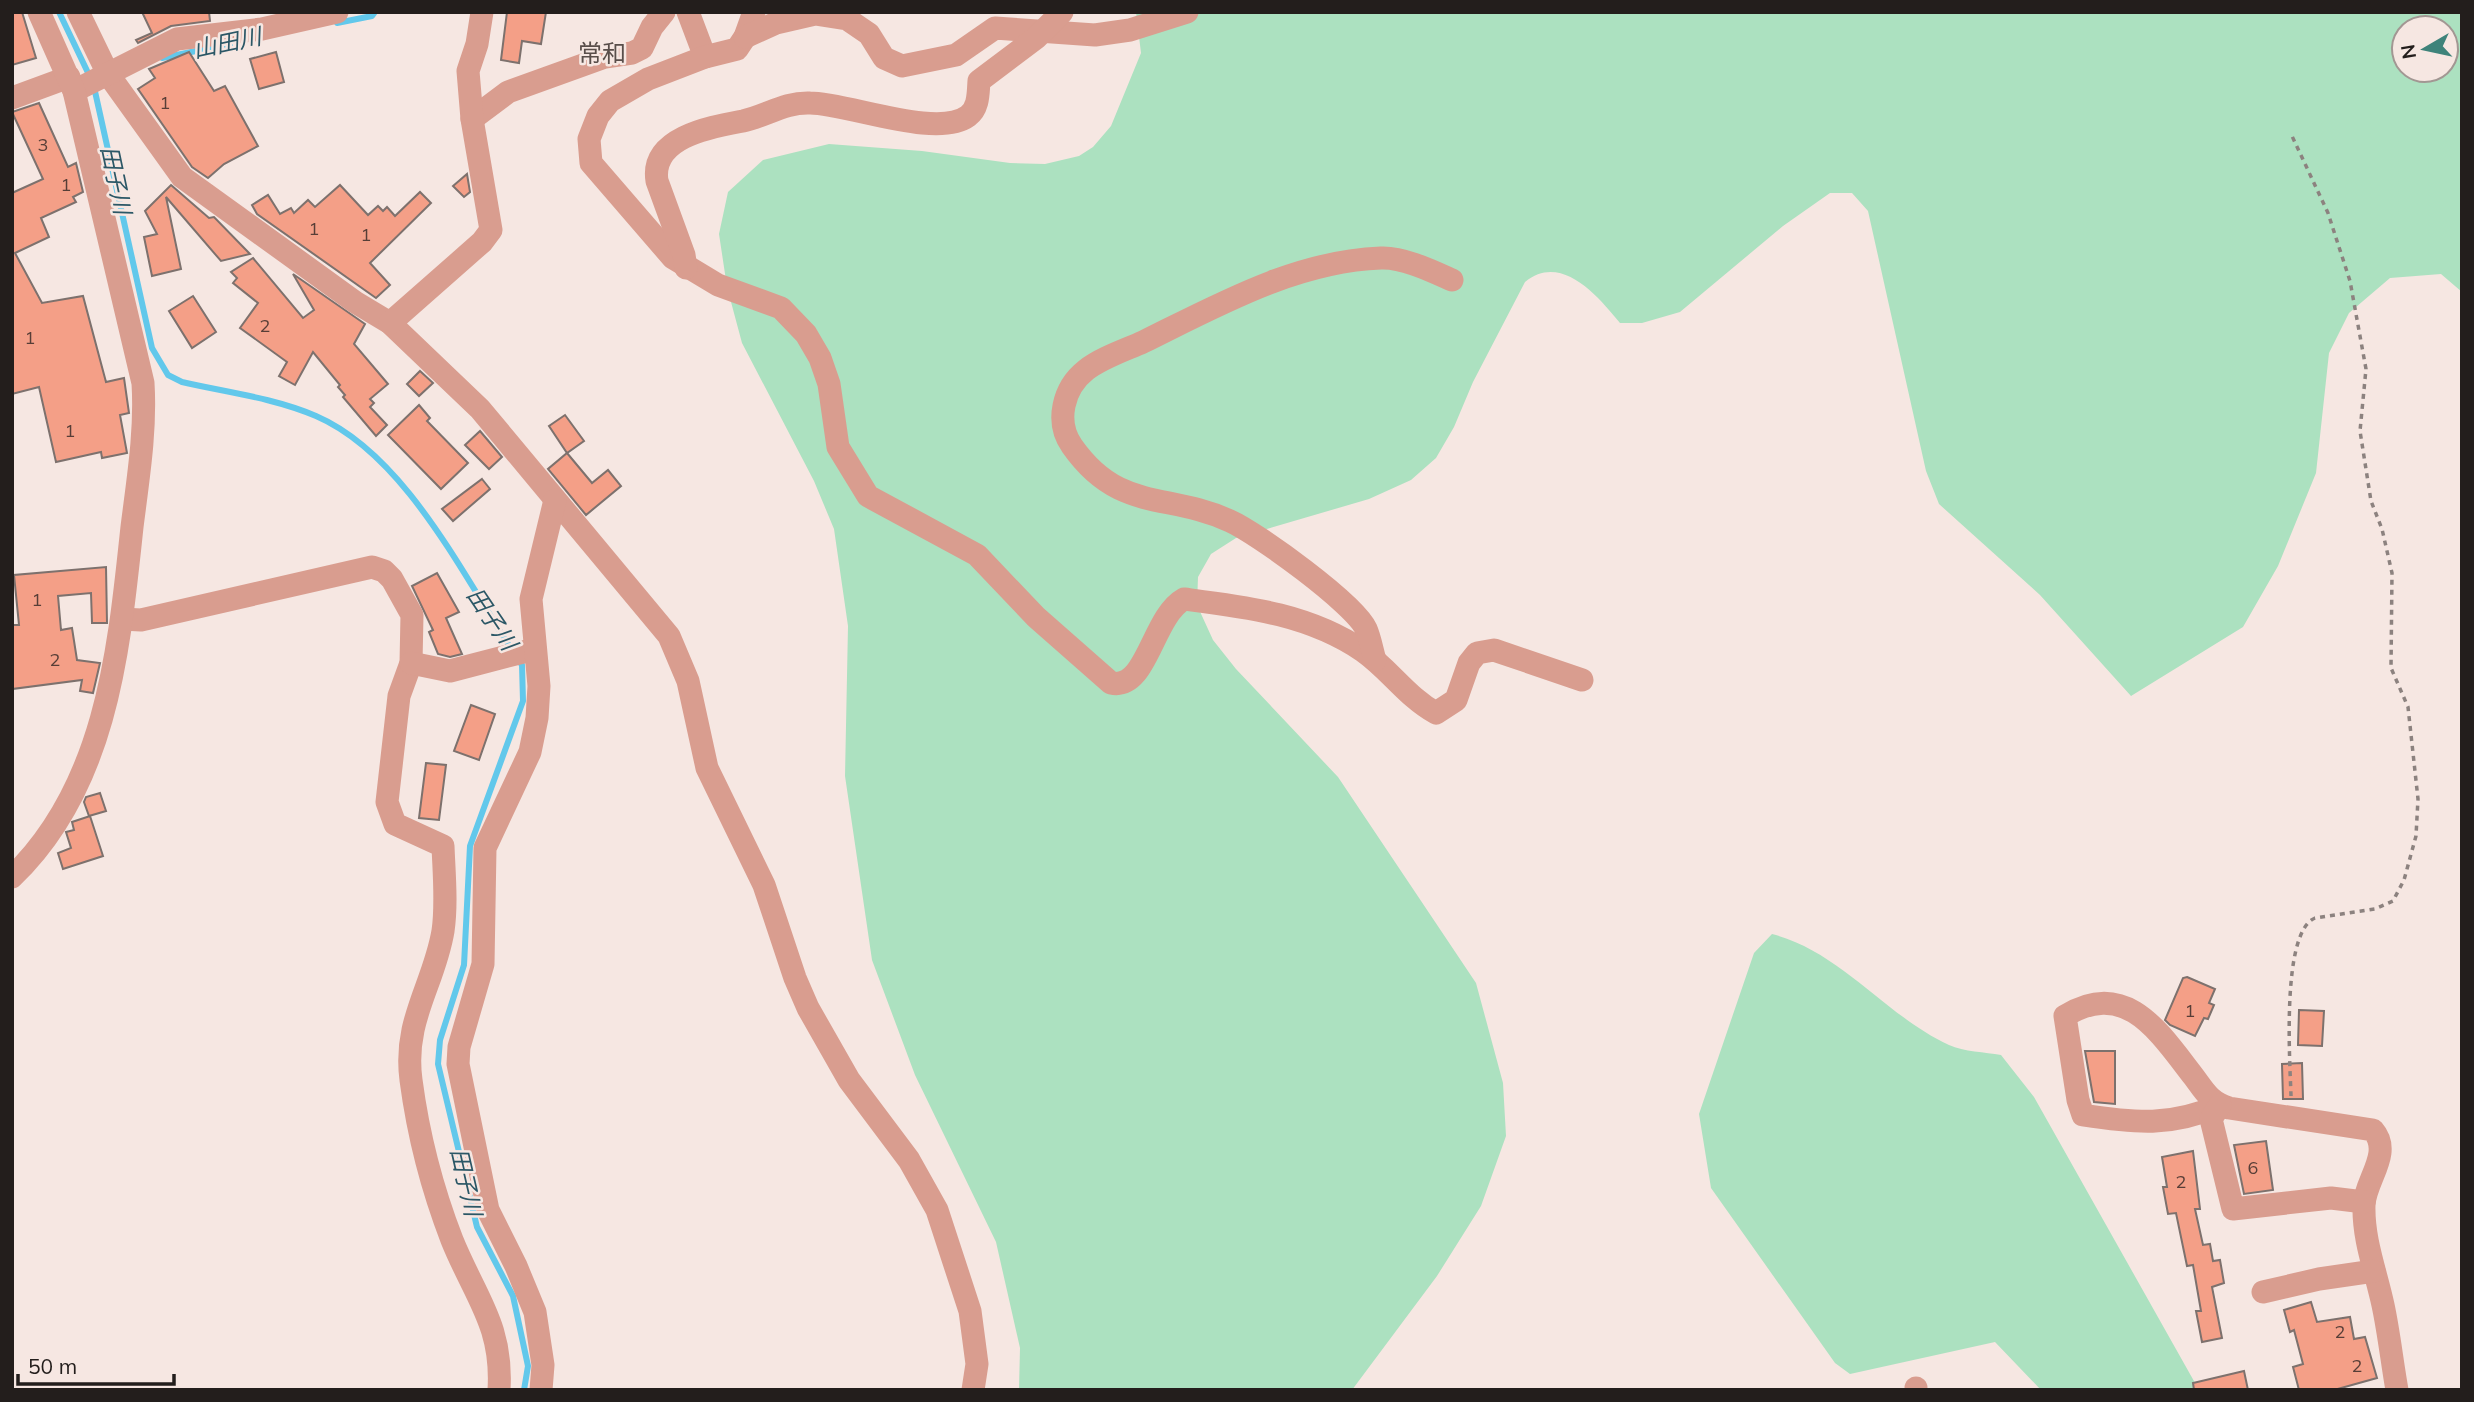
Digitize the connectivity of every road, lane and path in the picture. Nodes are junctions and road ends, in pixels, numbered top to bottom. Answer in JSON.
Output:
{"nodes":[{"id":1,"x":39,"y":12,"type":"edge"},
{"id":2,"x":78,"y":12,"type":"edge"},
{"id":3,"x":337,"y":12,"type":"edge"},
{"id":4,"x":482,"y":12,"type":"edge"},
{"id":5,"x":664,"y":12,"type":"edge"},
{"id":6,"x":688,"y":12,"type":"edge"},
{"id":7,"x":754,"y":12,"type":"edge"},
{"id":8,"x":1062,"y":12,"type":"edge"},
{"id":9,"x":1187,"y":12,"type":"edge"},
{"id":10,"x":1043,"y":31,"type":"junction"},
{"id":11,"x":745,"y":37,"type":"junction"},
{"id":12,"x":705,"y":57,"type":"junction"},
{"id":13,"x":87,"y":81,"type":"junction"},
{"id":14,"x":12,"y":98,"type":"edge"},
{"id":15,"x":472,"y":119,"type":"junction"},
{"id":16,"x":2292,"y":136,"type":"dead end"},
{"id":17,"x":686,"y":268,"type":"junction"},
{"id":18,"x":1452,"y":280,"type":"dead end"},
{"id":19,"x":390,"y":323,"type":"junction"},
{"id":20,"x":555,"y":500,"type":"junction"},
{"id":21,"x":122,"y":619,"type":"junction"},
{"id":22,"x":532,"y":650,"type":"junction"},
{"id":23,"x":1375,"y":660,"type":"junction"},
{"id":24,"x":411,"y":663,"type":"junction"},
{"id":25,"x":1582,"y":680,"type":"dead end"},
{"id":26,"x":12,"y":877,"type":"edge"},
{"id":27,"x":2220,"y":1105,"type":"junction"},
{"id":28,"x":2291,"y":1115,"type":"junction"},
{"id":29,"x":2364,"y":1202,"type":"junction"},
{"id":30,"x":2374,"y":1271,"type":"junction"},
{"id":31,"x":2263,"y":1292,"type":"dead end"},
{"id":32,"x":499,"y":1390,"type":"edge"},
{"id":33,"x":541,"y":1390,"type":"edge"},
{"id":34,"x":973,"y":1390,"type":"edge"},
{"id":35,"x":2397,"y":1390,"type":"edge"}],
"edges":[{"from":1,"to":13,"type":"street"},
{"from":2,"to":13,"type":"street"},
{"from":3,"to":13,"type":"street"},
{"from":4,"to":15,"type":"street"},
{"from":5,"to":15,"type":"street"},
{"from":6,"to":12,"type":"street"},
{"from":7,"to":11,"type":"street"},
{"from":8,"to":10,"type":"street"},
{"from":9,"to":10,"type":"street"},
{"from":10,"to":11,"type":"street"},
{"from":10,"to":17,"type":"street"},
{"from":11,"to":12,"type":"street"},
{"from":12,"to":17,"type":"street"},
{"from":13,"to":14,"type":"street"},
{"from":13,"to":19,"type":"street"},
{"from":13,"to":21,"type":"street"},
{"from":15,"to":19,"type":"street"},
{"from":16,"to":28,"type":"path"},
{"from":17,"to":23,"type":"street"},
{"from":18,"to":23,"type":"street"},
{"from":19,"to":20,"type":"street"},
{"from":20,"to":22,"type":"street"},
{"from":20,"to":34,"type":"street"},
{"from":21,"to":24,"type":"street"},
{"from":21,"to":26,"type":"street"},
{"from":22,"to":24,"type":"street"},
{"from":22,"to":33,"type":"street"},
{"from":23,"to":25,"type":"street"},
{"from":24,"to":32,"type":"street"},
{"from":27,"to":27,"type":"street"},
{"from":27,"to":28,"type":"street"},
{"from":27,"to":29,"type":"street"},
{"from":28,"to":29,"type":"street"},
{"from":29,"to":30,"type":"street"},
{"from":30,"to":31,"type":"street"},
{"from":30,"to":35,"type":"street"}]}
